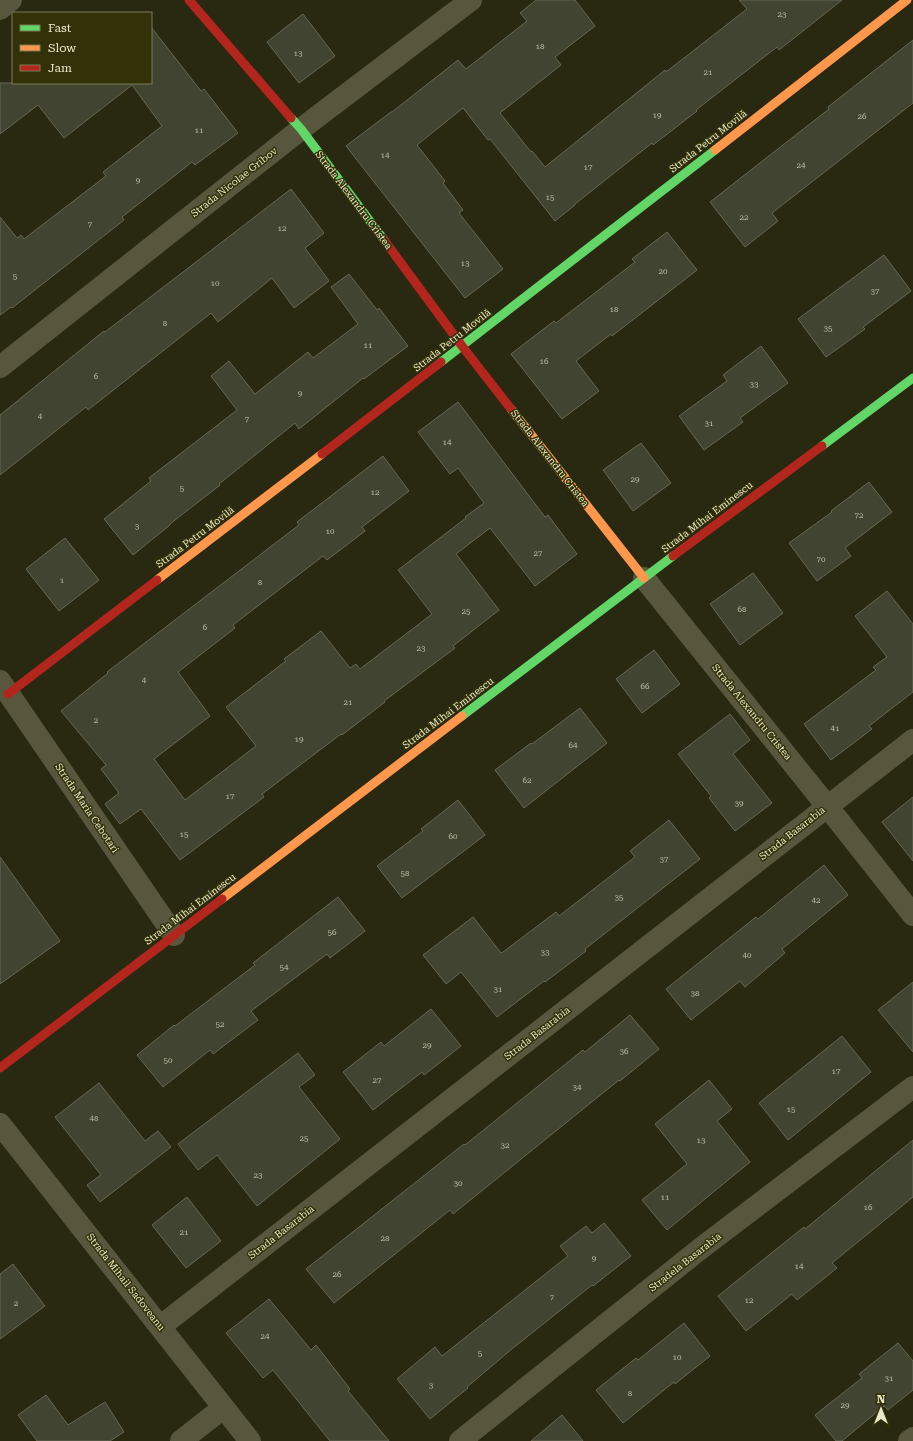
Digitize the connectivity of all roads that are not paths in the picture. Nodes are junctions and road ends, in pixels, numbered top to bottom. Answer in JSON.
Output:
{"nodes":[{"id":1,"x":11,"y":0,"type":"edge"},
{"id":2,"x":189,"y":0,"type":"edge"},
{"id":3,"x":471,"y":0,"type":"edge"},
{"id":4,"x":907,"y":0,"type":"edge"},
{"id":5,"x":0,"y":9,"type":"edge"},
{"id":6,"x":301,"y":129,"type":"junction"},
{"id":7,"x":462,"y":346,"type":"junction"},
{"id":8,"x":0,"y":367,"type":"edge"},
{"id":9,"x":913,"y":378,"type":"edge"},
{"id":10,"x":644,"y":578,"type":"junction"},
{"id":11,"x":4,"y":687,"type":"edge"},
{"id":12,"x":913,"y":740,"type":"edge"},
{"id":13,"x":827,"y":806,"type":"junction"},
{"id":14,"x":913,"y":915,"type":"edge"},
{"id":15,"x":174,"y":935,"type":"junction"},
{"id":16,"x":0,"y":1068,"type":"edge"},
{"id":17,"x":913,"y":1087,"type":"edge"},
{"id":18,"x":0,"y":1124,"type":"edge"},
{"id":19,"x":161,"y":1326,"type":"junction"},
{"id":20,"x":224,"y":1408,"type":"junction"},
{"id":21,"x":913,"y":1438,"type":"edge"},
{"id":22,"x":181,"y":1441,"type":"edge"},
{"id":23,"x":250,"y":1441,"type":"edge"},
{"id":24,"x":460,"y":1441,"type":"edge"},
{"id":25,"x":909,"y":1441,"type":"edge"}],
"edges":[{"from":1,"to":5,"type":"street"},
{"from":2,"to":6,"type":"street","name":"Strada Alexandru Cristea"},
{"from":3,"to":6,"type":"street","name":"Strada Nicolae Gribov"},
{"from":4,"to":7,"type":"street","name":"Strada Petru Movilă"},
{"from":6,"to":7,"type":"street","name":"Strada Alexandru Cristea"},
{"from":6,"to":8,"type":"street","name":"Strada Nicolae Gribov"},
{"from":7,"to":10,"type":"street","name":"Strada Alexandru Cristea"},
{"from":7,"to":11,"type":"street","name":"Strada Petru Movilă"},
{"from":9,"to":10,"type":"street","name":"Strada Mihai Eminescu"},
{"from":10,"to":13,"type":"street","name":"Strada Alexandru Cristea"},
{"from":10,"to":15,"type":"street","name":"Strada Mihai Eminescu"},
{"from":11,"to":15,"type":"street","name":"Strada Maria Cebotari"},
{"from":12,"to":13,"type":"street","name":"Strada Basarabia"},
{"from":13,"to":14,"type":"street","name":"Strada Alexandru Cristea"},
{"from":13,"to":19,"type":"street","name":"Strada Basarabia"},
{"from":15,"to":16,"type":"street","name":"Strada Mihai Eminescu"},
{"from":17,"to":24,"type":"street","name":"Stradela Basarabia"},
{"from":18,"to":19,"type":"street","name":"Strada Mihail Sadoveanu"},
{"from":19,"to":20,"type":"street","name":"Strada Mihail Sadoveanu"},
{"from":20,"to":22,"type":"street"},
{"from":20,"to":23,"type":"street","name":"Strada Mihail Sadoveanu"},
{"from":21,"to":25,"type":"street"}]}
